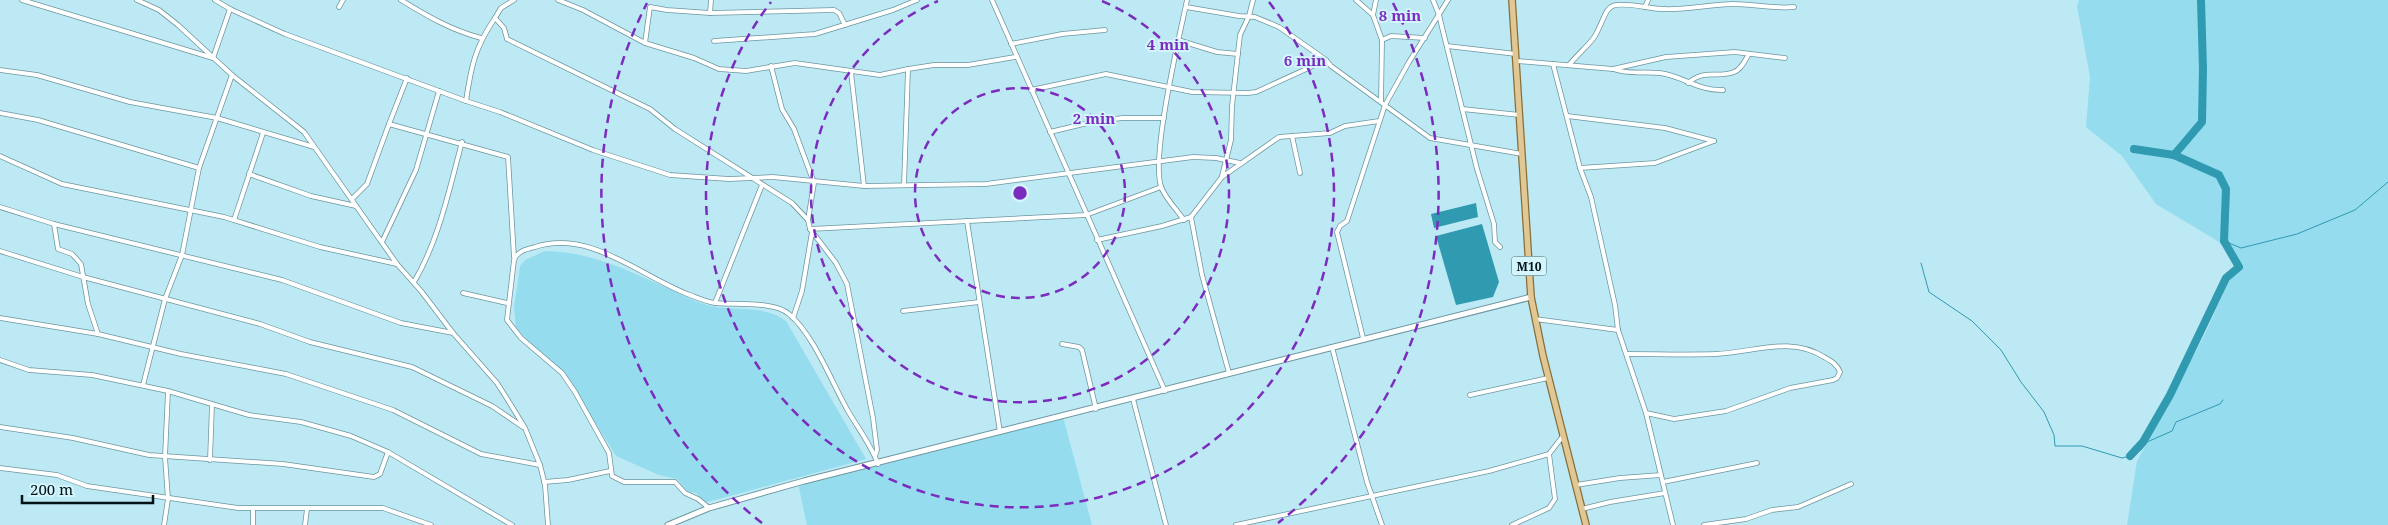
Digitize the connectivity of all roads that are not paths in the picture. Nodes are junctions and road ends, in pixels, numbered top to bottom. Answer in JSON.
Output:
{"nodes":[{"id":1,"x":22,"y":0,"type":"edge"},
{"id":2,"x":137,"y":0,"type":"edge"},
{"id":3,"x":215,"y":0,"type":"edge"},
{"id":4,"x":343,"y":0,"type":"edge"},
{"id":5,"x":401,"y":0,"type":"edge"},
{"id":6,"x":514,"y":0,"type":"edge"},
{"id":7,"x":558,"y":0,"type":"edge"},
{"id":8,"x":650,"y":0,"type":"edge"},
{"id":9,"x":711,"y":0,"type":"edge"},
{"id":10,"x":917,"y":0,"type":"edge"},
{"id":11,"x":998,"y":0,"type":"edge"},
{"id":12,"x":1187,"y":0,"type":"edge"},
{"id":13,"x":1253,"y":0,"type":"edge"},
{"id":14,"x":1356,"y":0,"type":"edge"},
{"id":15,"x":1376,"y":0,"type":"edge"},
{"id":16,"x":1433,"y":0,"type":"edge"},
{"id":17,"x":1448,"y":0,"type":"edge"},
{"id":18,"x":1512,"y":0,"type":"edge"},
{"id":19,"x":1648,"y":0,"type":"edge"},
{"id":20,"x":992,"y":1,"type":"edge"},
{"id":21,"x":650,"y":6,"type":"junction"},
{"id":22,"x":339,"y":7,"type":"dead end"},
{"id":23,"x":1186,"y":7,"type":"junction"},
{"id":24,"x":1644,"y":7,"type":"junction"},
{"id":25,"x":1794,"y":7,"type":"dead end"},
{"id":26,"x":230,"y":9,"type":"junction"},
{"id":27,"x":710,"y":12,"type":"junction"},
{"id":28,"x":1373,"y":15,"type":"junction"},
{"id":29,"x":1439,"y":15,"type":"junction"},
{"id":30,"x":1250,"y":16,"type":"junction"},
{"id":31,"x":495,"y":18,"type":"junction"},
{"id":32,"x":845,"y":25,"type":"junction"},
{"id":33,"x":1105,"y":30,"type":"dead end"},
{"id":34,"x":481,"y":38,"type":"junction"},
{"id":35,"x":1425,"y":38,"type":"junction"},
{"id":36,"x":714,"y":40,"type":"dead end"},
{"id":37,"x":1178,"y":40,"type":"junction"},
{"id":38,"x":1382,"y":40,"type":"junction"},
{"id":39,"x":646,"y":43,"type":"junction"},
{"id":40,"x":1011,"y":44,"type":"junction"},
{"id":41,"x":1447,"y":46,"type":"junction"},
{"id":42,"x":1238,"y":54,"type":"junction"},
{"id":43,"x":1749,"y":54,"type":"junction"},
{"id":44,"x":1015,"y":57,"type":"junction"},
{"id":45,"x":213,"y":58,"type":"junction"},
{"id":46,"x":1516,"y":58,"type":"junction"},
{"id":47,"x":1785,"y":58,"type":"dead end"},
{"id":48,"x":1326,"y":60,"type":"junction"},
{"id":49,"x":1553,"y":64,"type":"junction"},
{"id":50,"x":1569,"y":65,"type":"junction"},
{"id":51,"x":771,"y":66,"type":"junction"},
{"id":52,"x":908,"y":69,"type":"junction"},
{"id":53,"x":1613,"y":69,"type":"junction"},
{"id":54,"x":0,"y":70,"type":"edge"},
{"id":55,"x":851,"y":72,"type":"junction"},
{"id":56,"x":232,"y":76,"type":"junction"},
{"id":57,"x":407,"y":78,"type":"junction"},
{"id":58,"x":1688,"y":83,"type":"junction"},
{"id":59,"x":1169,"y":88,"type":"junction"},
{"id":60,"x":1031,"y":90,"type":"junction"},
{"id":61,"x":1724,"y":90,"type":"dead end"},
{"id":62,"x":439,"y":91,"type":"junction"},
{"id":63,"x":1233,"y":94,"type":"junction"},
{"id":64,"x":466,"y":101,"type":"junction"},
{"id":65,"x":1381,"y":102,"type":"junction"},
{"id":66,"x":1385,"y":105,"type":"junction"},
{"id":67,"x":1462,"y":109,"type":"junction"},
{"id":68,"x":0,"y":113,"type":"edge"},
{"id":69,"x":1520,"y":115,"type":"junction"},
{"id":70,"x":1568,"y":116,"type":"junction"},
{"id":71,"x":217,"y":118,"type":"junction"},
{"id":72,"x":1164,"y":118,"type":"junction"},
{"id":73,"x":1379,"y":121,"type":"junction"},
{"id":74,"x":389,"y":124,"type":"junction"},
{"id":75,"x":263,"y":132,"type":"junction"},
{"id":76,"x":1050,"y":132,"type":"junction"},
{"id":77,"x":427,"y":134,"type":"junction"},
{"id":78,"x":1292,"y":136,"type":"junction"},
{"id":79,"x":462,"y":142,"type":"junction"},
{"id":80,"x":1472,"y":145,"type":"junction"},
{"id":81,"x":314,"y":147,"type":"junction"},
{"id":82,"x":1522,"y":154,"type":"junction"},
{"id":83,"x":0,"y":156,"type":"edge"},
{"id":84,"x":1159,"y":160,"type":"junction"},
{"id":85,"x":1226,"y":160,"type":"junction"},
{"id":86,"x":1240,"y":163,"type":"junction"},
{"id":87,"x":199,"y":168,"type":"junction"},
{"id":88,"x":1580,"y":168,"type":"junction"},
{"id":89,"x":1300,"y":173,"type":"dead end"},
{"id":90,"x":249,"y":174,"type":"junction"},
{"id":91,"x":1071,"y":174,"type":"junction"},
{"id":92,"x":1222,"y":177,"type":"junction"},
{"id":93,"x":751,"y":178,"type":"junction"},
{"id":94,"x":814,"y":183,"type":"junction"},
{"id":95,"x":762,"y":185,"type":"junction"},
{"id":96,"x":904,"y":185,"type":"junction"},
{"id":97,"x":864,"y":186,"type":"junction"},
{"id":98,"x":1161,"y":187,"type":"junction"},
{"id":99,"x":352,"y":199,"type":"junction"},
{"id":100,"x":357,"y":206,"type":"junction"},
{"id":101,"x":0,"y":207,"type":"edge"},
{"id":102,"x":190,"y":211,"type":"junction"},
{"id":103,"x":1086,"y":215,"type":"junction"},
{"id":104,"x":1191,"y":217,"type":"junction"},
{"id":105,"x":234,"y":220,"type":"junction"},
{"id":106,"x":808,"y":220,"type":"junction"},
{"id":107,"x":1184,"y":220,"type":"junction"},
{"id":108,"x":967,"y":221,"type":"junction"},
{"id":109,"x":54,"y":224,"type":"junction"},
{"id":110,"x":811,"y":230,"type":"junction"},
{"id":111,"x":1097,"y":240,"type":"junction"},
{"id":112,"x":382,"y":242,"type":"junction"},
{"id":113,"x":1500,"y":247,"type":"dead end"},
{"id":114,"x":0,"y":251,"type":"edge"},
{"id":115,"x":182,"y":255,"type":"junction"},
{"id":116,"x":514,"y":257,"type":"junction"},
{"id":117,"x":397,"y":264,"type":"junction"},
{"id":118,"x":83,"y":278,"type":"junction"},
{"id":119,"x":414,"y":282,"type":"junction"},
{"id":120,"x":462,"y":293,"type":"dead end"},
{"id":121,"x":1531,"y":297,"type":"junction"},
{"id":122,"x":165,"y":299,"type":"junction"},
{"id":123,"x":979,"y":302,"type":"junction"},
{"id":124,"x":508,"y":303,"type":"junction"},
{"id":125,"x":714,"y":303,"type":"junction"},
{"id":126,"x":903,"y":311,"type":"dead end"},
{"id":127,"x":0,"y":318,"type":"edge"},
{"id":128,"x":793,"y":318,"type":"junction"},
{"id":129,"x":1536,"y":319,"type":"junction"},
{"id":130,"x":1618,"y":330,"type":"junction"},
{"id":131,"x":453,"y":333,"type":"junction"},
{"id":132,"x":98,"y":334,"type":"junction"},
{"id":133,"x":1363,"y":338,"type":"junction"},
{"id":134,"x":1062,"y":344,"type":"dead end"},
{"id":135,"x":152,"y":347,"type":"junction"},
{"id":136,"x":1332,"y":347,"type":"junction"},
{"id":137,"x":1628,"y":354,"type":"junction"},
{"id":138,"x":0,"y":360,"type":"edge"},
{"id":139,"x":1229,"y":373,"type":"junction"},
{"id":140,"x":1548,"y":378,"type":"junction"},
{"id":141,"x":143,"y":385,"type":"junction"},
{"id":142,"x":168,"y":391,"type":"junction"},
{"id":143,"x":1165,"y":391,"type":"junction"},
{"id":144,"x":1470,"y":395,"type":"dead end"},
{"id":145,"x":1133,"y":399,"type":"junction"},
{"id":146,"x":212,"y":404,"type":"junction"},
{"id":147,"x":1096,"y":409,"type":"junction"},
{"id":148,"x":1646,"y":413,"type":"junction"},
{"id":149,"x":0,"y":427,"type":"edge"},
{"id":150,"x":525,"y":428,"type":"junction"},
{"id":151,"x":1000,"y":432,"type":"junction"},
{"id":152,"x":1564,"y":436,"type":"junction"},
{"id":153,"x":388,"y":452,"type":"junction"},
{"id":154,"x":1549,"y":454,"type":"junction"},
{"id":155,"x":875,"y":456,"type":"junction"},
{"id":156,"x":165,"y":457,"type":"junction"},
{"id":157,"x":210,"y":460,"type":"junction"},
{"id":158,"x":1758,"y":463,"type":"dead end"},
{"id":159,"x":878,"y":464,"type":"junction"},
{"id":160,"x":540,"y":465,"type":"junction"},
{"id":161,"x":0,"y":468,"type":"edge"},
{"id":162,"x":610,"y":471,"type":"junction"},
{"id":163,"x":1661,"y":475,"type":"junction"},
{"id":164,"x":544,"y":482,"type":"junction"},
{"id":165,"x":1663,"y":482,"type":"junction"},
{"id":166,"x":1852,"y":484,"type":"dead end"},
{"id":167,"x":1576,"y":485,"type":"junction"},
{"id":168,"x":1665,"y":493,"type":"junction"},
{"id":169,"x":1373,"y":495,"type":"junction"},
{"id":170,"x":168,"y":499,"type":"junction"},
{"id":171,"x":709,"y":508,"type":"junction"},
{"id":172,"x":253,"y":509,"type":"junction"},
{"id":173,"x":307,"y":509,"type":"junction"},
{"id":174,"x":1582,"y":509,"type":"junction"},
{"id":175,"x":164,"y":525,"type":"edge"},
{"id":176,"x":253,"y":525,"type":"edge"},
{"id":177,"x":305,"y":525,"type":"edge"},
{"id":178,"x":431,"y":525,"type":"edge"},
{"id":179,"x":512,"y":525,"type":"edge"},
{"id":180,"x":548,"y":525,"type":"edge"},
{"id":181,"x":668,"y":525,"type":"edge"},
{"id":182,"x":1166,"y":525,"type":"edge"},
{"id":183,"x":1236,"y":525,"type":"edge"},
{"id":184,"x":1382,"y":525,"type":"edge"},
{"id":185,"x":1512,"y":525,"type":"edge"},
{"id":186,"x":1586,"y":525,"type":"edge"},
{"id":187,"x":1673,"y":525,"type":"edge"},
{"id":188,"x":1704,"y":525,"type":"edge"}],
"edges":[{"from":1,"to":45,"type":"street"},
{"from":2,"to":45,"type":"street"},
{"from":3,"to":26,"type":"street"},
{"from":4,"to":22,"type":"street"},
{"from":5,"to":34,"type":"street"},
{"from":6,"to":31,"type":"street"},
{"from":7,"to":39,"type":"street"},
{"from":8,"to":21,"type":"street"},
{"from":9,"to":27,"type":"street"},
{"from":10,"to":32,"type":"street"},
{"from":11,"to":20,"type":"street"},
{"from":12,"to":23,"type":"street"},
{"from":13,"to":30,"type":"street"},
{"from":14,"to":28,"type":"street"},
{"from":15,"to":28,"type":"street"},
{"from":16,"to":29,"type":"street"},
{"from":17,"to":29,"type":"street"},
{"from":18,"to":46,"type":"main road","number":"M10"},
{"from":19,"to":24,"type":"street"},
{"from":20,"to":40,"type":"street"},
{"from":21,"to":27,"type":"street"},
{"from":21,"to":39,"type":"street"},
{"from":23,"to":30,"type":"street"},
{"from":23,"to":37,"type":"street"},
{"from":24,"to":25,"type":"street"},
{"from":24,"to":50,"type":"street"},
{"from":26,"to":45,"type":"street"},
{"from":26,"to":57,"type":"street"},
{"from":27,"to":32,"type":"street"},
{"from":28,"to":38,"type":"street"},
{"from":29,"to":35,"type":"street"},
{"from":29,"to":41,"type":"street"},
{"from":30,"to":42,"type":"street"},
{"from":30,"to":48,"type":"street"},
{"from":31,"to":34,"type":"street"},
{"from":31,"to":93,"type":"street"},
{"from":32,"to":36,"type":"street"},
{"from":33,"to":40,"type":"street"},
{"from":34,"to":64,"type":"street"},
{"from":35,"to":38,"type":"street"},
{"from":35,"to":66,"type":"street"},
{"from":37,"to":42,"type":"street"},
{"from":37,"to":59,"type":"street"},
{"from":38,"to":65,"type":"street"},
{"from":39,"to":51,"type":"street"},
{"from":40,"to":44,"type":"street"},
{"from":41,"to":46,"type":"street"},
{"from":41,"to":67,"type":"street"},
{"from":42,"to":63,"type":"street"},
{"from":43,"to":47,"type":"street"},
{"from":43,"to":53,"type":"street"},
{"from":43,"to":58,"type":"street"},
{"from":44,"to":52,"type":"street"},
{"from":44,"to":60,"type":"street"},
{"from":45,"to":56,"type":"street"},
{"from":46,"to":49,"type":"street"},
{"from":46,"to":69,"type":"main road","number":"M10"},
{"from":48,"to":63,"type":"street"},
{"from":48,"to":65,"type":"street"},
{"from":49,"to":50,"type":"street"},
{"from":49,"to":70,"type":"street"},
{"from":50,"to":53,"type":"street"},
{"from":51,"to":55,"type":"street"},
{"from":51,"to":94,"type":"street"},
{"from":52,"to":55,"type":"street"},
{"from":52,"to":96,"type":"street"},
{"from":53,"to":58,"type":"street"},
{"from":54,"to":71,"type":"street"},
{"from":55,"to":97,"type":"street"},
{"from":56,"to":71,"type":"street"},
{"from":56,"to":81,"type":"street"},
{"from":57,"to":62,"type":"street"},
{"from":57,"to":74,"type":"street"},
{"from":58,"to":61,"type":"street"},
{"from":59,"to":60,"type":"street"},
{"from":59,"to":63,"type":"street"},
{"from":59,"to":72,"type":"street"},
{"from":60,"to":76,"type":"street"},
{"from":62,"to":64,"type":"street"},
{"from":62,"to":77,"type":"street"},
{"from":63,"to":85,"type":"street"},
{"from":64,"to":93,"type":"street"},
{"from":65,"to":66,"type":"street"},
{"from":66,"to":73,"type":"street"},
{"from":66,"to":80,"type":"street"},
{"from":67,"to":69,"type":"street"},
{"from":67,"to":80,"type":"street"},
{"from":68,"to":87,"type":"street"},
{"from":69,"to":82,"type":"main road","number":"M10"},
{"from":70,"to":88,"type":"street"},
{"from":70,"to":88,"type":"street"},
{"from":71,"to":75,"type":"street"},
{"from":71,"to":87,"type":"street"},
{"from":72,"to":76,"type":"street"},
{"from":72,"to":84,"type":"street"},
{"from":73,"to":78,"type":"street"},
{"from":73,"to":133,"type":"street"},
{"from":74,"to":77,"type":"street"},
{"from":74,"to":99,"type":"street"},
{"from":75,"to":81,"type":"street"},
{"from":75,"to":90,"type":"street"},
{"from":76,"to":91,"type":"street"},
{"from":77,"to":79,"type":"street"},
{"from":77,"to":112,"type":"street"},
{"from":78,"to":86,"type":"street"},
{"from":78,"to":89,"type":"street"},
{"from":79,"to":116,"type":"street"},
{"from":79,"to":119,"type":"street"},
{"from":80,"to":82,"type":"street"},
{"from":80,"to":113,"type":"street"},
{"from":81,"to":99,"type":"street"},
{"from":82,"to":121,"type":"main road","number":"M10"},
{"from":83,"to":102,"type":"street"},
{"from":84,"to":85,"type":"street"},
{"from":84,"to":91,"type":"street"},
{"from":84,"to":98,"type":"street"},
{"from":85,"to":86,"type":"street"},
{"from":85,"to":92,"type":"street"},
{"from":86,"to":92,"type":"street"},
{"from":87,"to":102,"type":"street"},
{"from":88,"to":130,"type":"street"},
{"from":90,"to":100,"type":"street"},
{"from":90,"to":105,"type":"street"},
{"from":91,"to":96,"type":"street"},
{"from":91,"to":103,"type":"street"},
{"from":92,"to":104,"type":"street"},
{"from":93,"to":94,"type":"street"},
{"from":93,"to":95,"type":"street"},
{"from":94,"to":97,"type":"street"},
{"from":94,"to":106,"type":"street"},
{"from":95,"to":106,"type":"street"},
{"from":95,"to":125,"type":"street"},
{"from":96,"to":97,"type":"street"},
{"from":98,"to":103,"type":"street"},
{"from":98,"to":107,"type":"street"},
{"from":99,"to":100,"type":"street"},
{"from":100,"to":112,"type":"street"},
{"from":101,"to":109,"type":"street"},
{"from":102,"to":105,"type":"street"},
{"from":102,"to":115,"type":"street"},
{"from":103,"to":108,"type":"street"},
{"from":103,"to":111,"type":"street"},
{"from":104,"to":107,"type":"street"},
{"from":104,"to":139,"type":"street"},
{"from":105,"to":117,"type":"street"},
{"from":106,"to":110,"type":"street"},
{"from":107,"to":111,"type":"street"},
{"from":108,"to":110,"type":"street"},
{"from":108,"to":123,"type":"street"},
{"from":109,"to":115,"type":"street"},
{"from":109,"to":118,"type":"street"},
{"from":110,"to":128,"type":"street"},
{"from":110,"to":155,"type":"street"},
{"from":111,"to":143,"type":"street"},
{"from":112,"to":117,"type":"street"},
{"from":114,"to":118,"type":"street"},
{"from":115,"to":122,"type":"street"},
{"from":115,"to":131,"type":"street"},
{"from":116,"to":124,"type":"street"},
{"from":116,"to":125,"type":"street"},
{"from":117,"to":119,"type":"street"},
{"from":118,"to":122,"type":"street"},
{"from":118,"to":132,"type":"street"},
{"from":119,"to":131,"type":"street"},
{"from":120,"to":124,"type":"street"},
{"from":121,"to":129,"type":"main road","number":"M10"},
{"from":121,"to":133,"type":"main road"},
{"from":122,"to":135,"type":"street"},
{"from":122,"to":150,"type":"street"},
{"from":123,"to":126,"type":"street"},
{"from":123,"to":151,"type":"street"},
{"from":124,"to":162,"type":"street"},
{"from":125,"to":128,"type":"street"},
{"from":127,"to":132,"type":"street"},
{"from":128,"to":155,"type":"street"},
{"from":129,"to":130,"type":"street"},
{"from":129,"to":140,"type":"main road","number":"M10"},
{"from":130,"to":137,"type":"street"},
{"from":131,"to":150,"type":"street"},
{"from":132,"to":135,"type":"street"},
{"from":133,"to":136,"type":"main road"},
{"from":134,"to":147,"type":"street"},
{"from":135,"to":141,"type":"street"},
{"from":135,"to":160,"type":"street"},
{"from":136,"to":139,"type":"main road"},
{"from":136,"to":169,"type":"street"},
{"from":137,"to":148,"type":"street"},
{"from":137,"to":148,"type":"street"},
{"from":138,"to":141,"type":"street"},
{"from":139,"to":143,"type":"main road"},
{"from":140,"to":144,"type":"street"},
{"from":140,"to":152,"type":"main road","number":"M10"},
{"from":141,"to":142,"type":"street"},
{"from":142,"to":146,"type":"street"},
{"from":142,"to":156,"type":"street"},
{"from":143,"to":145,"type":"main road"},
{"from":145,"to":147,"type":"main road"},
{"from":145,"to":182,"type":"street"},
{"from":146,"to":153,"type":"street"},
{"from":146,"to":157,"type":"street"},
{"from":147,"to":151,"type":"main road"},
{"from":148,"to":163,"type":"street"},
{"from":149,"to":156,"type":"street"},
{"from":150,"to":160,"type":"street"},
{"from":151,"to":159,"type":"main road"},
{"from":152,"to":154,"type":"street"},
{"from":152,"to":167,"type":"main road","number":"M10"},
{"from":153,"to":157,"type":"street"},
{"from":153,"to":179,"type":"street"},
{"from":154,"to":169,"type":"street"},
{"from":154,"to":185,"type":"street"},
{"from":155,"to":159,"type":"street"},
{"from":156,"to":157,"type":"street"},
{"from":156,"to":170,"type":"street"},
{"from":158,"to":165,"type":"street"},
{"from":159,"to":171,"type":"main road"},
{"from":160,"to":164,"type":"street"},
{"from":161,"to":170,"type":"street"},
{"from":162,"to":164,"type":"street"},
{"from":162,"to":171,"type":"street"},
{"from":163,"to":165,"type":"street"},
{"from":163,"to":167,"type":"street"},
{"from":164,"to":180,"type":"street"},
{"from":165,"to":168,"type":"street"},
{"from":166,"to":188,"type":"street"},
{"from":167,"to":174,"type":"main road","number":"M10"},
{"from":168,"to":174,"type":"street"},
{"from":168,"to":187,"type":"street"},
{"from":169,"to":183,"type":"street"},
{"from":169,"to":184,"type":"street"},
{"from":170,"to":172,"type":"street"},
{"from":170,"to":175,"type":"street"},
{"from":171,"to":181,"type":"main road"},
{"from":172,"to":173,"type":"street"},
{"from":172,"to":176,"type":"street"},
{"from":173,"to":177,"type":"street"},
{"from":173,"to":178,"type":"street"},
{"from":174,"to":186,"type":"main road","number":"M10"}]}
